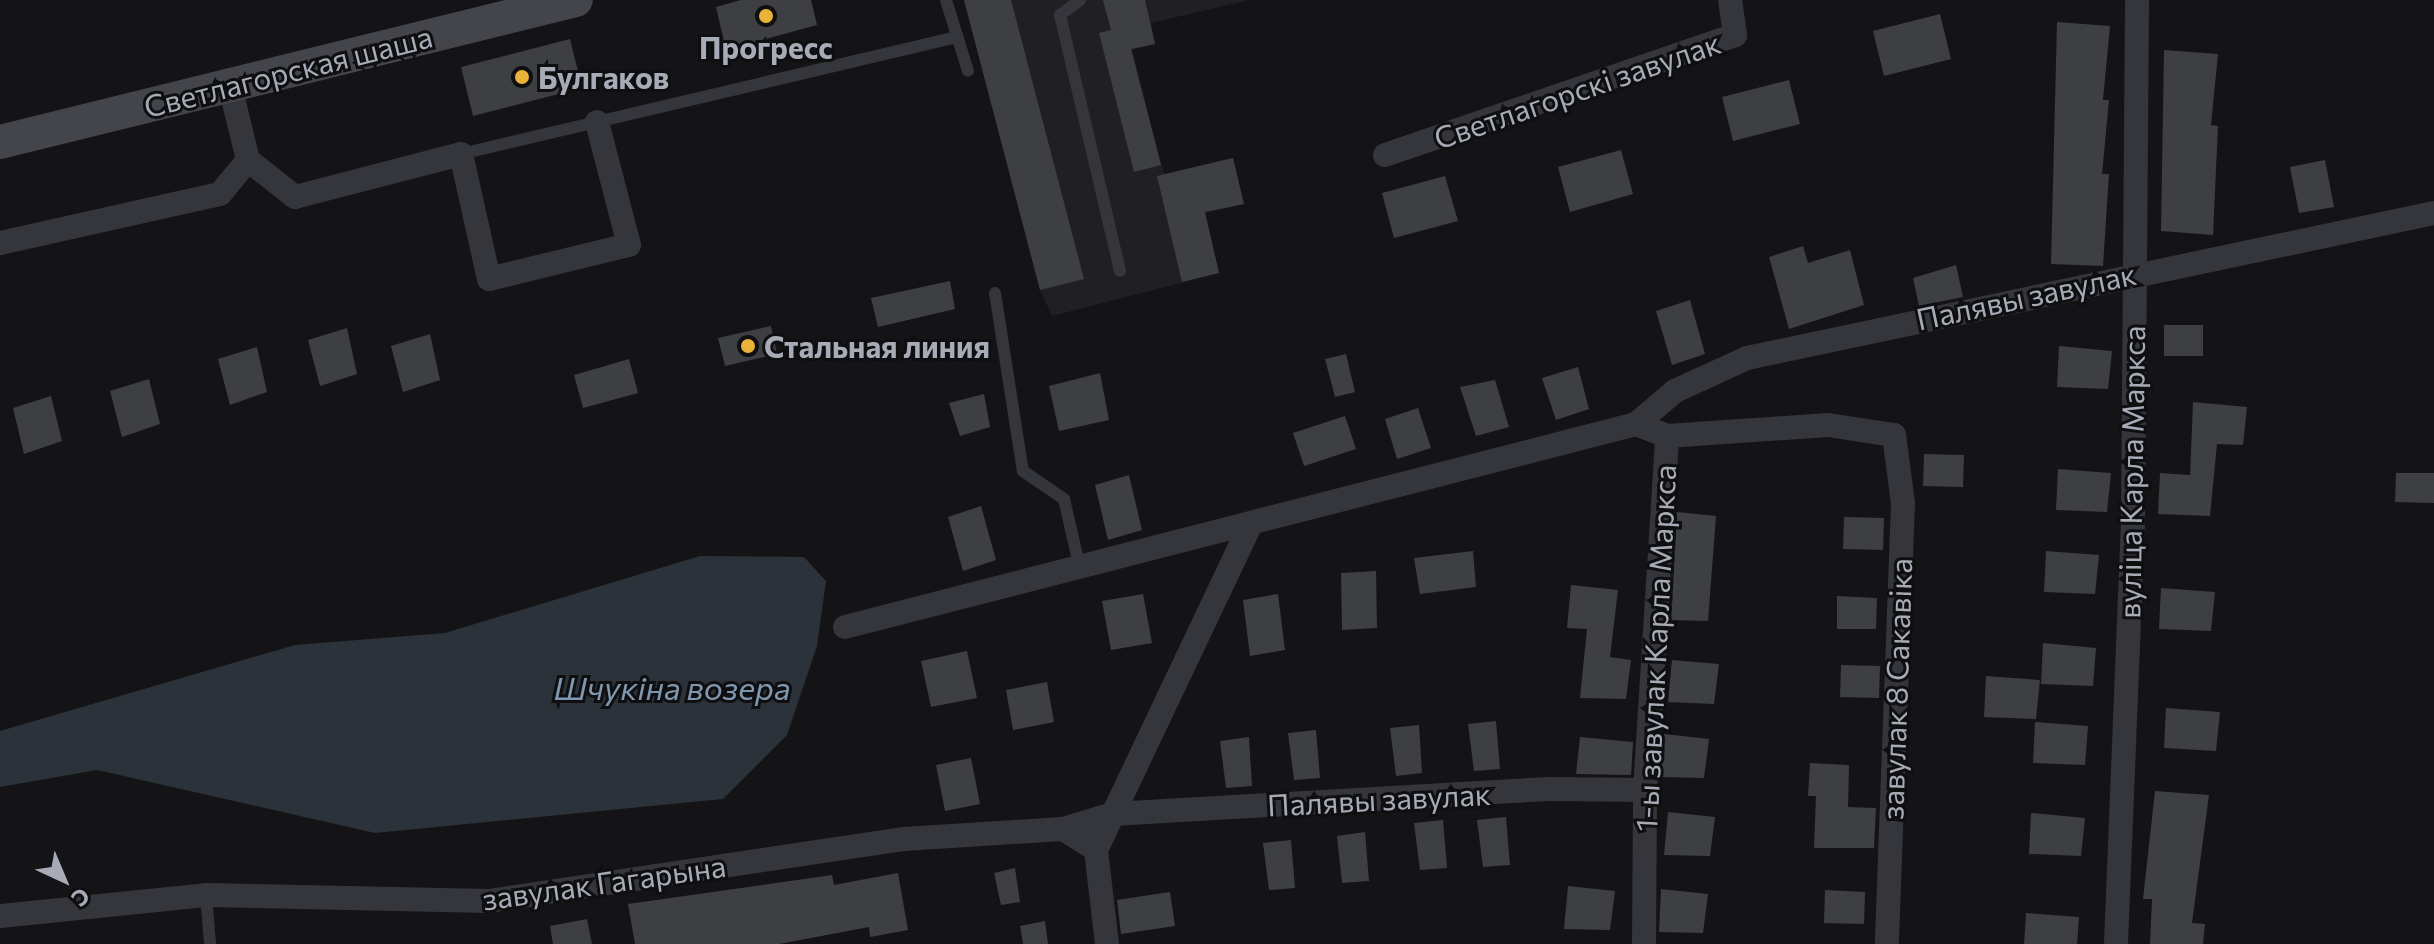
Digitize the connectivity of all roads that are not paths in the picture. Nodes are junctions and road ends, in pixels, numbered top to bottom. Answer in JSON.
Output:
{"nodes":[{"id":1,"x":576,"y":0,"type":"edge"},
{"id":2,"x":946,"y":0,"type":"edge"},
{"id":3,"x":1080,"y":0,"type":"edge"},
{"id":4,"x":1730,"y":0,"type":"edge"},
{"id":5,"x":2137,"y":0,"type":"edge"},
{"id":6,"x":957,"y":37,"type":"junction"},
{"id":7,"x":968,"y":71,"type":"dead end"},
{"id":8,"x":230,"y":86,"type":"junction"},
{"id":9,"x":597,"y":122,"type":"junction"},
{"id":10,"x":0,"y":142,"type":"edge"},
{"id":11,"x":461,"y":154,"type":"junction"},
{"id":12,"x":1385,"y":155,"type":"dead end"},
{"id":13,"x":248,"y":160,"type":"junction"},
{"id":14,"x":2434,"y":213,"type":"edge"},
{"id":15,"x":0,"y":243,"type":"edge"},
{"id":16,"x":1120,"y":271,"type":"dead end"},
{"id":17,"x":2134,"y":272,"type":"junction"},
{"id":18,"x":995,"y":293,"type":"dead end"},
{"id":19,"x":1636,"y":424,"type":"junction"},
{"id":20,"x":1894,"y":435,"type":"joint"},
{"id":21,"x":1667,"y":436,"type":"junction"},
{"id":22,"x":1249,"y":528,"type":"junction"},
{"id":23,"x":1080,"y":569,"type":"junction"},
{"id":24,"x":845,"y":627,"type":"dead end"},
{"id":25,"x":1645,"y":790,"type":"junction"},
{"id":26,"x":1113,"y":814,"type":"junction"},
{"id":27,"x":1063,"y":829,"type":"junction"},
{"id":28,"x":1096,"y":850,"type":"junction"},
{"id":29,"x":206,"y":895,"type":"junction"},
{"id":30,"x":0,"y":916,"type":"edge"},
{"id":31,"x":210,"y":944,"type":"edge"},
{"id":32,"x":1107,"y":944,"type":"edge"},
{"id":33,"x":1644,"y":944,"type":"edge"},
{"id":34,"x":1887,"y":944,"type":"edge"},
{"id":35,"x":2116,"y":944,"type":"edge"}],
"edges":[{"from":1,"to":8,"type":"main road","name":"Светлагорская шаша"},
{"from":2,"to":6,"type":"lane"},
{"from":3,"to":16,"type":"lane"},
{"from":4,"to":12,"type":"street","name":"Светлагорскі завулак"},
{"from":5,"to":17,"type":"street","name":"вуліца Карла Маркса"},
{"from":6,"to":7,"type":"lane"},
{"from":6,"to":9,"type":"lane"},
{"from":8,"to":10,"type":"main road","name":"Светлагорская шаша"},
{"from":8,"to":13,"type":"street"},
{"from":9,"to":11,"type":"lane"},
{"from":9,"to":11,"type":"street"},
{"from":11,"to":13,"type":"street"},
{"from":13,"to":15,"type":"street"},
{"from":14,"to":17,"type":"street","name":"Палявы завулак"},
{"from":17,"to":19,"type":"street","name":"Палявы завулак"},
{"from":17,"to":35,"type":"street","name":"вуліца Карла Маркса"},
{"from":18,"to":23,"type":"lane"},
{"from":19,"to":21,"type":"street"},
{"from":19,"to":22,"type":"street","name":"Палявы завулак"},
{"from":20,"to":21,"type":"street","name":"1-ы завулак Карла Маркса"},
{"from":20,"to":34,"type":"street","name":"завулак 8 Сакавіка"},
{"from":21,"to":25,"type":"street","name":"1-ы завулак Карла Маркса"},
{"from":22,"to":23,"type":"street","name":"Палявы завулак"},
{"from":22,"to":26,"type":"street"},
{"from":23,"to":24,"type":"street","name":"Палявы завулак"},
{"from":25,"to":26,"type":"street","name":"Палявы завулак"},
{"from":25,"to":33,"type":"street","name":"1-ы завулак Карла Маркса"},
{"from":26,"to":27,"type":"street","name":"завулак Гагарына"},
{"from":26,"to":28,"type":"street"},
{"from":27,"to":28,"type":"street"},
{"from":27,"to":29,"type":"street","name":"завулак Гагарына"},
{"from":28,"to":32,"type":"street"},
{"from":29,"to":30,"type":"street","name":"завулак Гагарына"},
{"from":29,"to":31,"type":"lane"}]}
